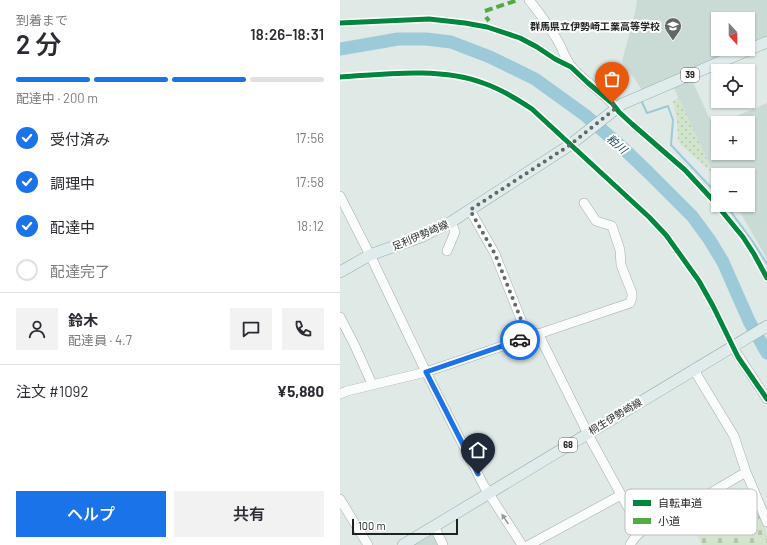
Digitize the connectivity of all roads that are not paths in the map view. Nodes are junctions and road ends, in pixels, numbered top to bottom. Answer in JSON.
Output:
{"nodes":[{"id":1,"x":530,"y":0,"type":"edge"},
{"id":2,"x":767,"y":42,"type":"edge"},
{"id":3,"x":615,"y":109,"type":"junction"},
{"id":4,"x":340,"y":196,"type":"edge"},
{"id":5,"x":584,"y":203,"type":"dead end"},
{"id":6,"x":470,"y":210,"type":"junction"},
{"id":7,"x":451,"y":222,"type":"junction"},
{"id":8,"x":447,"y":251,"type":"dead end"},
{"id":9,"x":370,"y":255,"type":"junction"},
{"id":10,"x":340,"y":272,"type":"edge"},
{"id":11,"x":340,"y":317,"type":"edge"},
{"id":12,"x":767,"y":326,"type":"edge"},
{"id":13,"x":538,"y":334,"type":"junction"},
{"id":14,"x":528,"y":337,"type":"junction"},
{"id":15,"x":733,"y":346,"type":"junction"},
{"id":16,"x":694,"y":368,"type":"junction"},
{"id":17,"x":426,"y":372,"type":"junction"},
{"id":18,"x":372,"y":384,"type":"junction"},
{"id":19,"x":340,"y":394,"type":"edge"},
{"id":20,"x":767,"y":399,"type":"edge"},
{"id":21,"x":587,"y":433,"type":"junction"},
{"id":22,"x":746,"y":472,"type":"junction"},
{"id":23,"x":717,"y":489,"type":"edge"},
{"id":24,"x":753,"y":489,"type":"edge"},
{"id":25,"x":488,"y":493,"type":"junction"},
{"id":26,"x":621,"y":495,"type":"junction"},
{"id":27,"x":757,"y":498,"type":"edge"},
{"id":28,"x":340,"y":499,"type":"edge"},
{"id":29,"x":625,"y":502,"type":"edge"},
{"id":30,"x":767,"y":522,"type":"edge"},
{"id":31,"x":434,"y":526,"type":"junction"},
{"id":32,"x":637,"y":535,"type":"edge"},
{"id":33,"x":368,"y":545,"type":"edge"},
{"id":34,"x":403,"y":545,"type":"edge"},
{"id":35,"x":443,"y":545,"type":"edge"},
{"id":36,"x":522,"y":545,"type":"edge"},
{"id":37,"x":530,"y":545,"type":"edge"},
{"id":38,"x":630,"y":545,"type":"edge"}],
"edges":[{"from":1,"to":3,"type":"street"},
{"from":2,"to":3,"type":"main road","name":"足利伊勢崎線","number":"39"},
{"from":3,"to":6,"type":"main road","name":"足利伊勢崎線","number":"39"},
{"from":4,"to":9,"type":"street"},
{"from":5,"to":13,"type":"street"},
{"from":6,"to":7,"type":"main road","name":"足利伊勢崎線","number":"39"},
{"from":6,"to":14,"type":"street"},
{"from":7,"to":8,"type":"street"},
{"from":7,"to":9,"type":"main road","name":"足利伊勢崎線","number":"39"},
{"from":9,"to":10,"type":"main road","name":"足利伊勢崎線","number":"39"},
{"from":9,"to":17,"type":"street"},
{"from":11,"to":18,"type":"street"},
{"from":12,"to":15,"type":"main road","name":"桐生伊勢崎線","number":"68"},
{"from":13,"to":14,"type":"street"},
{"from":13,"to":21,"type":"street"},
{"from":14,"to":17,"type":"street"},
{"from":15,"to":16,"type":"main road","name":"桐生伊勢崎線","number":"68"},
{"from":15,"to":20,"type":"street"},
{"from":16,"to":21,"type":"main road","name":"桐生伊勢崎線","number":"68"},
{"from":16,"to":22,"type":"street"},
{"from":17,"to":18,"type":"street"},
{"from":17,"to":25,"type":"street"},
{"from":18,"to":19,"type":"street"},
{"from":21,"to":25,"type":"main road","name":"桐生伊勢崎線","number":"68"},
{"from":21,"to":26,"type":"street"},
{"from":22,"to":23,"type":"street"},
{"from":22,"to":24,"type":"street"},
{"from":25,"to":31,"type":"main road","name":"桐生伊勢崎線","number":"68"},
{"from":36,"to":25,"type":"street","one_way":true},
{"from":26,"to":29,"type":"street"},
{"from":26,"to":37,"type":"street"},
{"from":27,"to":30,"type":"street"},
{"from":28,"to":33,"type":"street"},
{"from":31,"to":34,"type":"main road","name":"桐生伊勢崎線","number":"68"},
{"from":31,"to":35,"type":"street"},
{"from":32,"to":38,"type":"street"}]}
